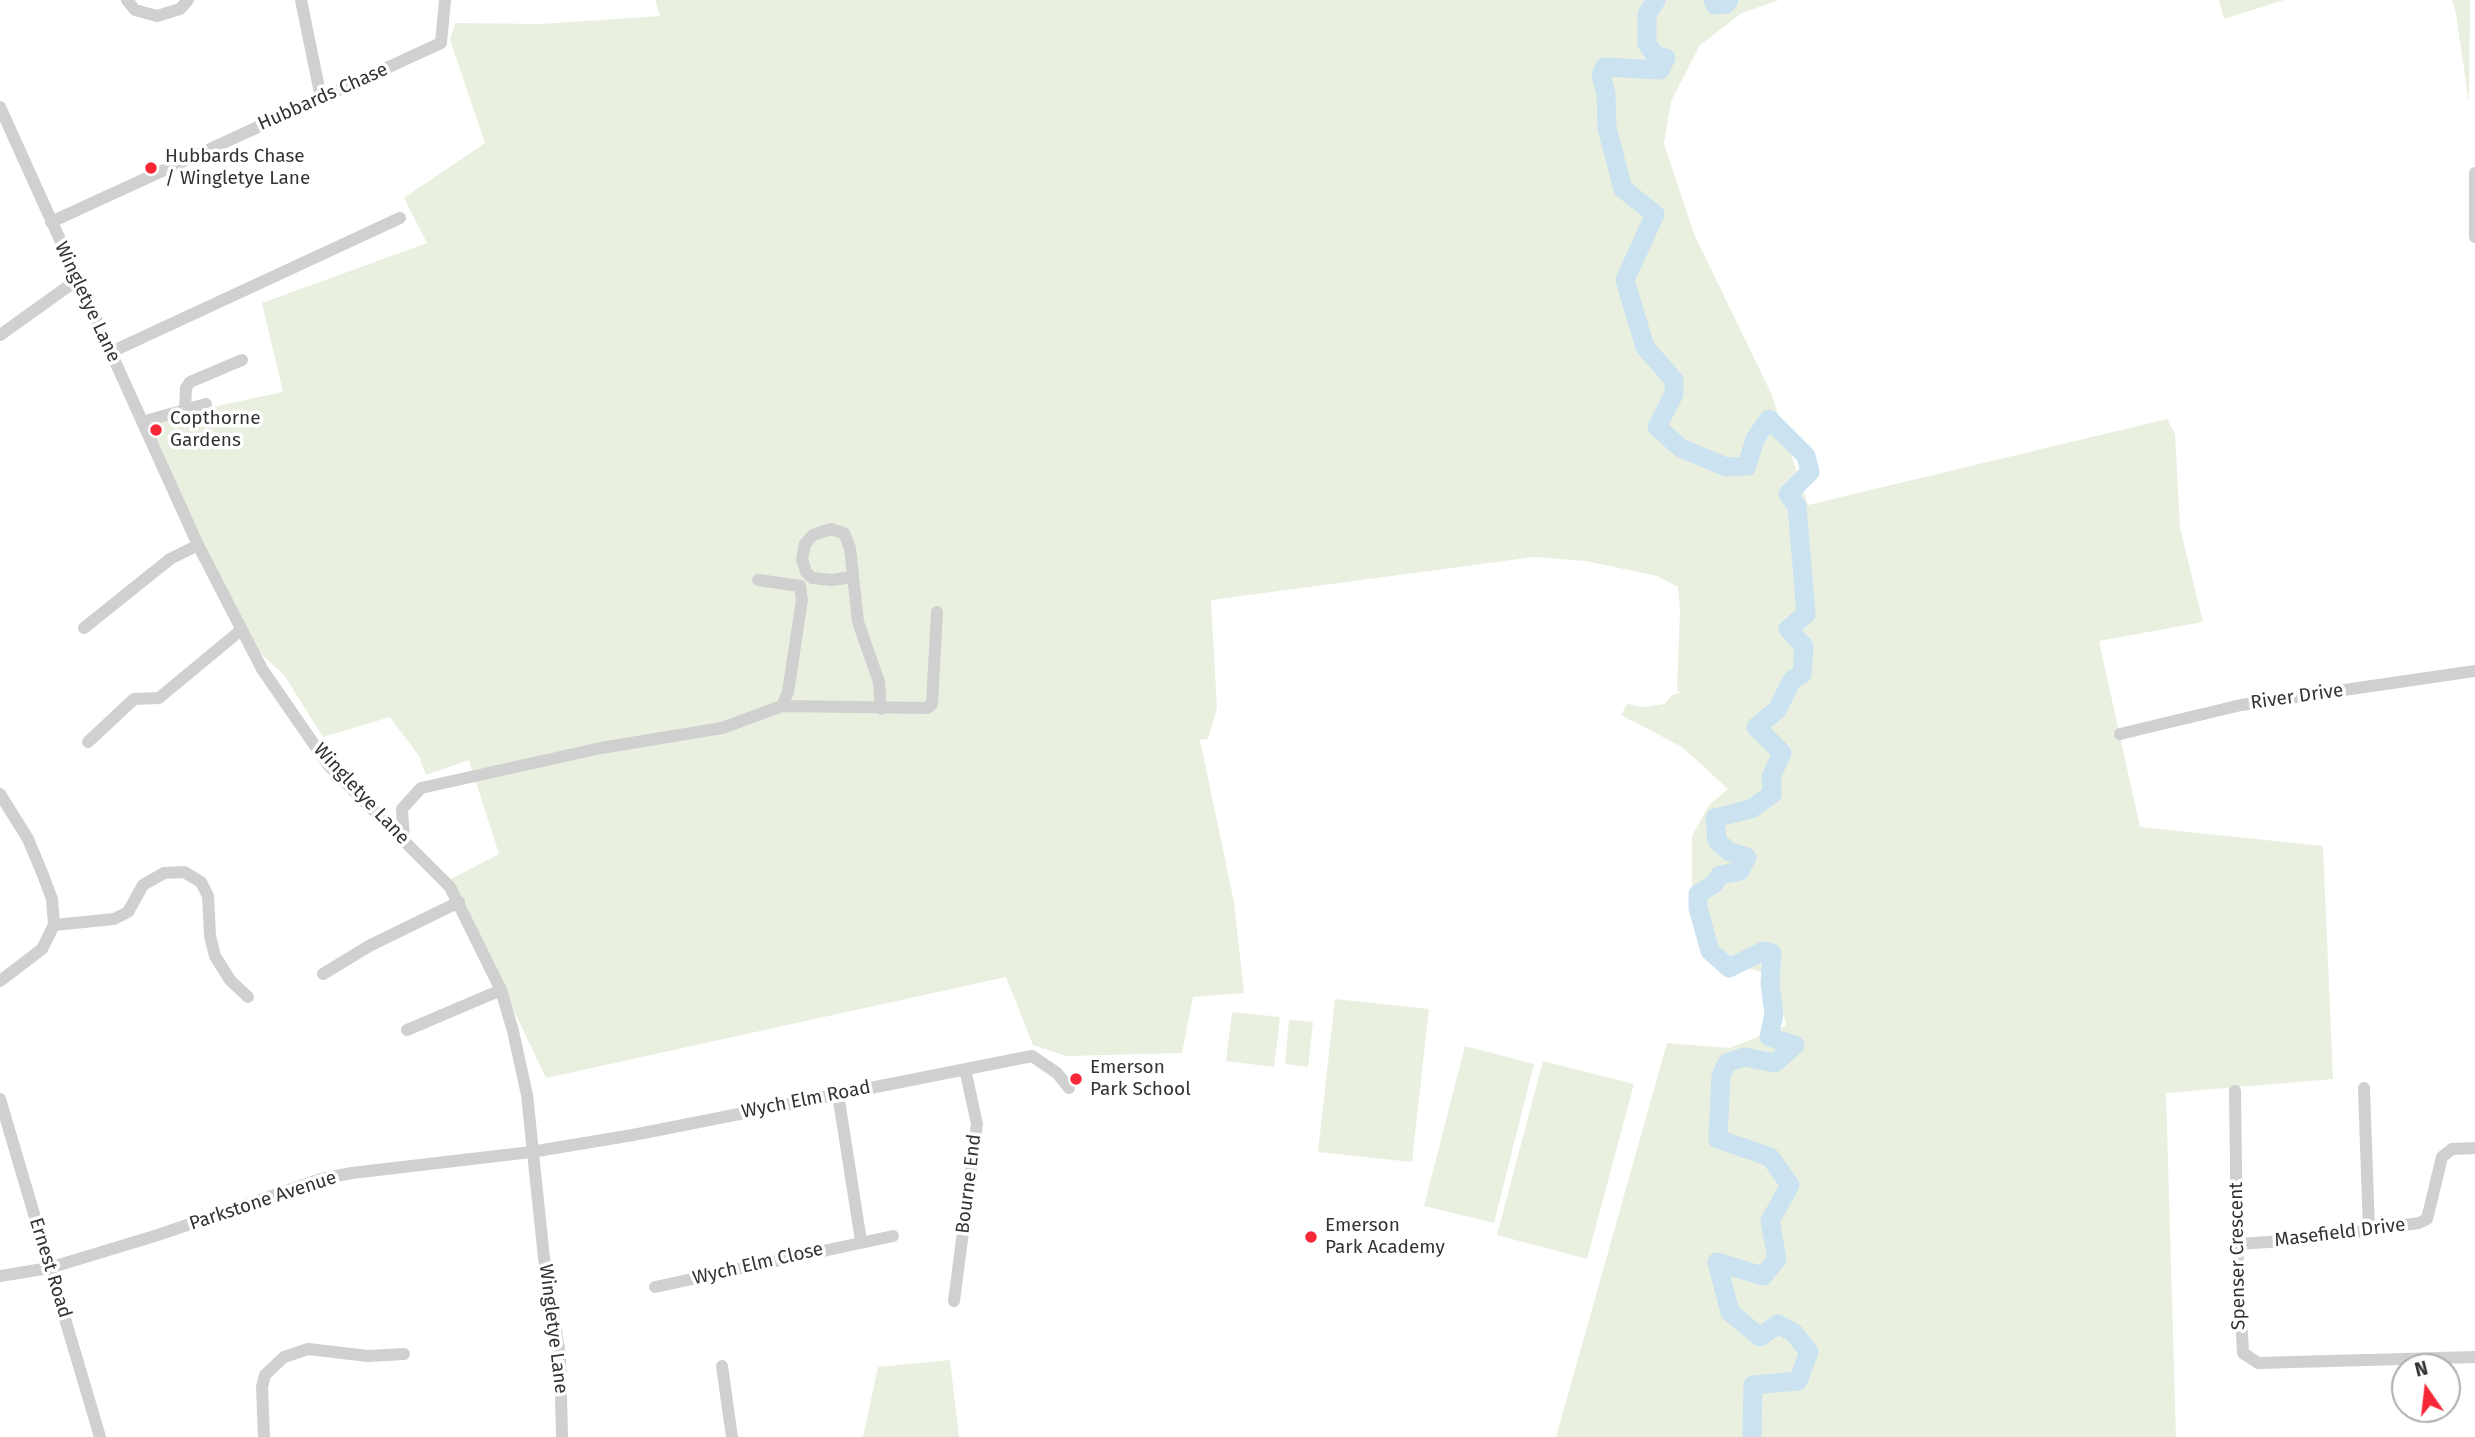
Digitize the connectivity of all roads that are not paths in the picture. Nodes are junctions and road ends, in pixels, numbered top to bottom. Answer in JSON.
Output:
{"nodes":[{"id":1,"x":127,"y":0,"type":"edge"},
{"id":2,"x":188,"y":0,"type":"edge"},
{"id":3,"x":301,"y":0,"type":"edge"},
{"id":4,"x":445,"y":0,"type":"edge"},
{"id":5,"x":321,"y":97,"type":"junction"},
{"id":6,"x":0,"y":107,"type":"edge"},
{"id":7,"x":2475,"y":173,"type":"edge"},
{"id":8,"x":400,"y":218,"type":"dead end"},
{"id":9,"x":51,"y":222,"type":"junction"},
{"id":10,"x":2475,"y":237,"type":"edge"},
{"id":11,"x":77,"y":280,"type":"junction"},
{"id":12,"x":0,"y":335,"type":"edge"},
{"id":13,"x":111,"y":352,"type":"junction"},
{"id":14,"x":242,"y":360,"type":"dead end"},
{"id":15,"x":206,"y":404,"type":"dead end"},
{"id":16,"x":185,"y":409,"type":"junction"},
{"id":17,"x":142,"y":422,"type":"junction"},
{"id":18,"x":198,"y":545,"type":"junction"},
{"id":19,"x":852,"y":577,"type":"junction"},
{"id":20,"x":758,"y":580,"type":"dead end"},
{"id":21,"x":937,"y":612,"type":"dead end"},
{"id":22,"x":84,"y":628,"type":"dead end"},
{"id":23,"x":241,"y":630,"type":"junction"},
{"id":24,"x":2475,"y":671,"type":"edge"},
{"id":25,"x":782,"y":706,"type":"junction"},
{"id":26,"x":881,"y":709,"type":"junction"},
{"id":27,"x":2120,"y":734,"type":"dead end"},
{"id":28,"x":88,"y":743,"type":"dead end"},
{"id":29,"x":0,"y":794,"type":"edge"},
{"id":30,"x":373,"y":809,"type":"junction"},
{"id":31,"x":402,"y":809,"type":"junction"},
{"id":32,"x":404,"y":840,"type":"junction"},
{"id":33,"x":459,"y":902,"type":"junction"},
{"id":34,"x":54,"y":925,"type":"junction"},
{"id":35,"x":323,"y":974,"type":"dead end"},
{"id":36,"x":0,"y":981,"type":"edge"},
{"id":37,"x":501,"y":990,"type":"junction"},
{"id":38,"x":248,"y":997,"type":"dead end"},
{"id":39,"x":407,"y":1030,"type":"dead end"},
{"id":40,"x":965,"y":1069,"type":"junction"},
{"id":41,"x":1069,"y":1088,"type":"dead end"},
{"id":42,"x":2364,"y":1088,"type":"dead end"},
{"id":43,"x":2235,"y":1091,"type":"dead end"},
{"id":44,"x":838,"y":1094,"type":"junction"},
{"id":45,"x":0,"y":1099,"type":"edge"},
{"id":46,"x":2475,"y":1149,"type":"edge"},
{"id":47,"x":531,"y":1152,"type":"junction"},
{"id":48,"x":2369,"y":1231,"type":"junction"},
{"id":49,"x":893,"y":1236,"type":"dead end"},
{"id":50,"x":861,"y":1241,"type":"junction"},
{"id":51,"x":2237,"y":1244,"type":"junction"},
{"id":52,"x":49,"y":1268,"type":"junction"},
{"id":53,"x":0,"y":1276,"type":"edge"},
{"id":54,"x":655,"y":1287,"type":"dead end"},
{"id":55,"x":954,"y":1301,"type":"dead end"},
{"id":56,"x":404,"y":1354,"type":"dead end"},
{"id":57,"x":2475,"y":1357,"type":"edge"},
{"id":58,"x":722,"y":1366,"type":"dead end"},
{"id":59,"x":100,"y":1437,"type":"edge"},
{"id":60,"x":264,"y":1437,"type":"edge"},
{"id":61,"x":562,"y":1437,"type":"edge"},
{"id":62,"x":732,"y":1437,"type":"edge"}],
"edges":[{"from":1,"to":2,"type":"street"},
{"from":3,"to":5,"type":"street"},
{"from":4,"to":5,"type":"street","name":"Hubbards Chase"},
{"from":5,"to":9,"type":"street","name":"Hubbards Chase"},
{"from":6,"to":9,"type":"street","name":"Wingletye Lane"},
{"from":7,"to":10,"type":"street"},
{"from":8,"to":13,"type":"street"},
{"from":9,"to":11,"type":"street","name":"Wingletye Lane"},
{"from":11,"to":12,"type":"street"},
{"from":11,"to":13,"type":"street","name":"Wingletye Lane"},
{"from":13,"to":17,"type":"street","name":"Wingletye Lane"},
{"from":14,"to":16,"type":"street"},
{"from":15,"to":16,"type":"street"},
{"from":16,"to":17,"type":"street"},
{"from":17,"to":18,"type":"street","name":"Wingletye Lane"},
{"from":18,"to":22,"type":"street"},
{"from":18,"to":23,"type":"street","name":"Wingletye Lane"},
{"from":19,"to":19,"type":"street"},
{"from":19,"to":26,"type":"street"},
{"from":20,"to":25,"type":"street"},
{"from":21,"to":26,"type":"street"},
{"from":23,"to":28,"type":"street"},
{"from":23,"to":30,"type":"street","name":"Wingletye Lane"},
{"from":24,"to":27,"type":"street","name":"River Drive"},
{"from":25,"to":26,"type":"street"},
{"from":25,"to":31,"type":"street"},
{"from":29,"to":34,"type":"street"},
{"from":30,"to":31,"type":"street"},
{"from":30,"to":32,"type":"street","name":"Wingletye Lane"},
{"from":31,"to":32,"type":"street"},
{"from":32,"to":33,"type":"street","name":"Wingletye Lane"},
{"from":33,"to":35,"type":"street"},
{"from":33,"to":37,"type":"street","name":"Wingletye Lane"},
{"from":34,"to":36,"type":"street"},
{"from":34,"to":38,"type":"street"},
{"from":37,"to":39,"type":"street"},
{"from":37,"to":47,"type":"street","name":"Wingletye Lane"},
{"from":40,"to":41,"type":"street","name":"Wych Elm Road"},
{"from":40,"to":44,"type":"street","name":"Wych Elm Road"},
{"from":40,"to":55,"type":"street","name":"Bourne End"},
{"from":42,"to":48,"type":"street"},
{"from":43,"to":51,"type":"street","name":"Spenser Crescent"},
{"from":44,"to":47,"type":"street","name":"Wych Elm Road"},
{"from":44,"to":50,"type":"street"},
{"from":45,"to":52,"type":"street","name":"Ernest Road"},
{"from":46,"to":48,"type":"street","name":"Masefield Drive"},
{"from":47,"to":52,"type":"street","name":"Parkstone Avenue"},
{"from":47,"to":61,"type":"street","name":"Wingletye Lane"},
{"from":48,"to":51,"type":"street","name":"Masefield Drive"},
{"from":49,"to":50,"type":"street","name":"Wych Elm Close"},
{"from":50,"to":54,"type":"street","name":"Wych Elm Close"},
{"from":51,"to":57,"type":"street","name":"Spenser Crescent"},
{"from":52,"to":53,"type":"street","name":"Parkstone Avenue"},
{"from":52,"to":59,"type":"street","name":"Ernest Road"},
{"from":56,"to":60,"type":"street"},
{"from":58,"to":62,"type":"street"}]}
